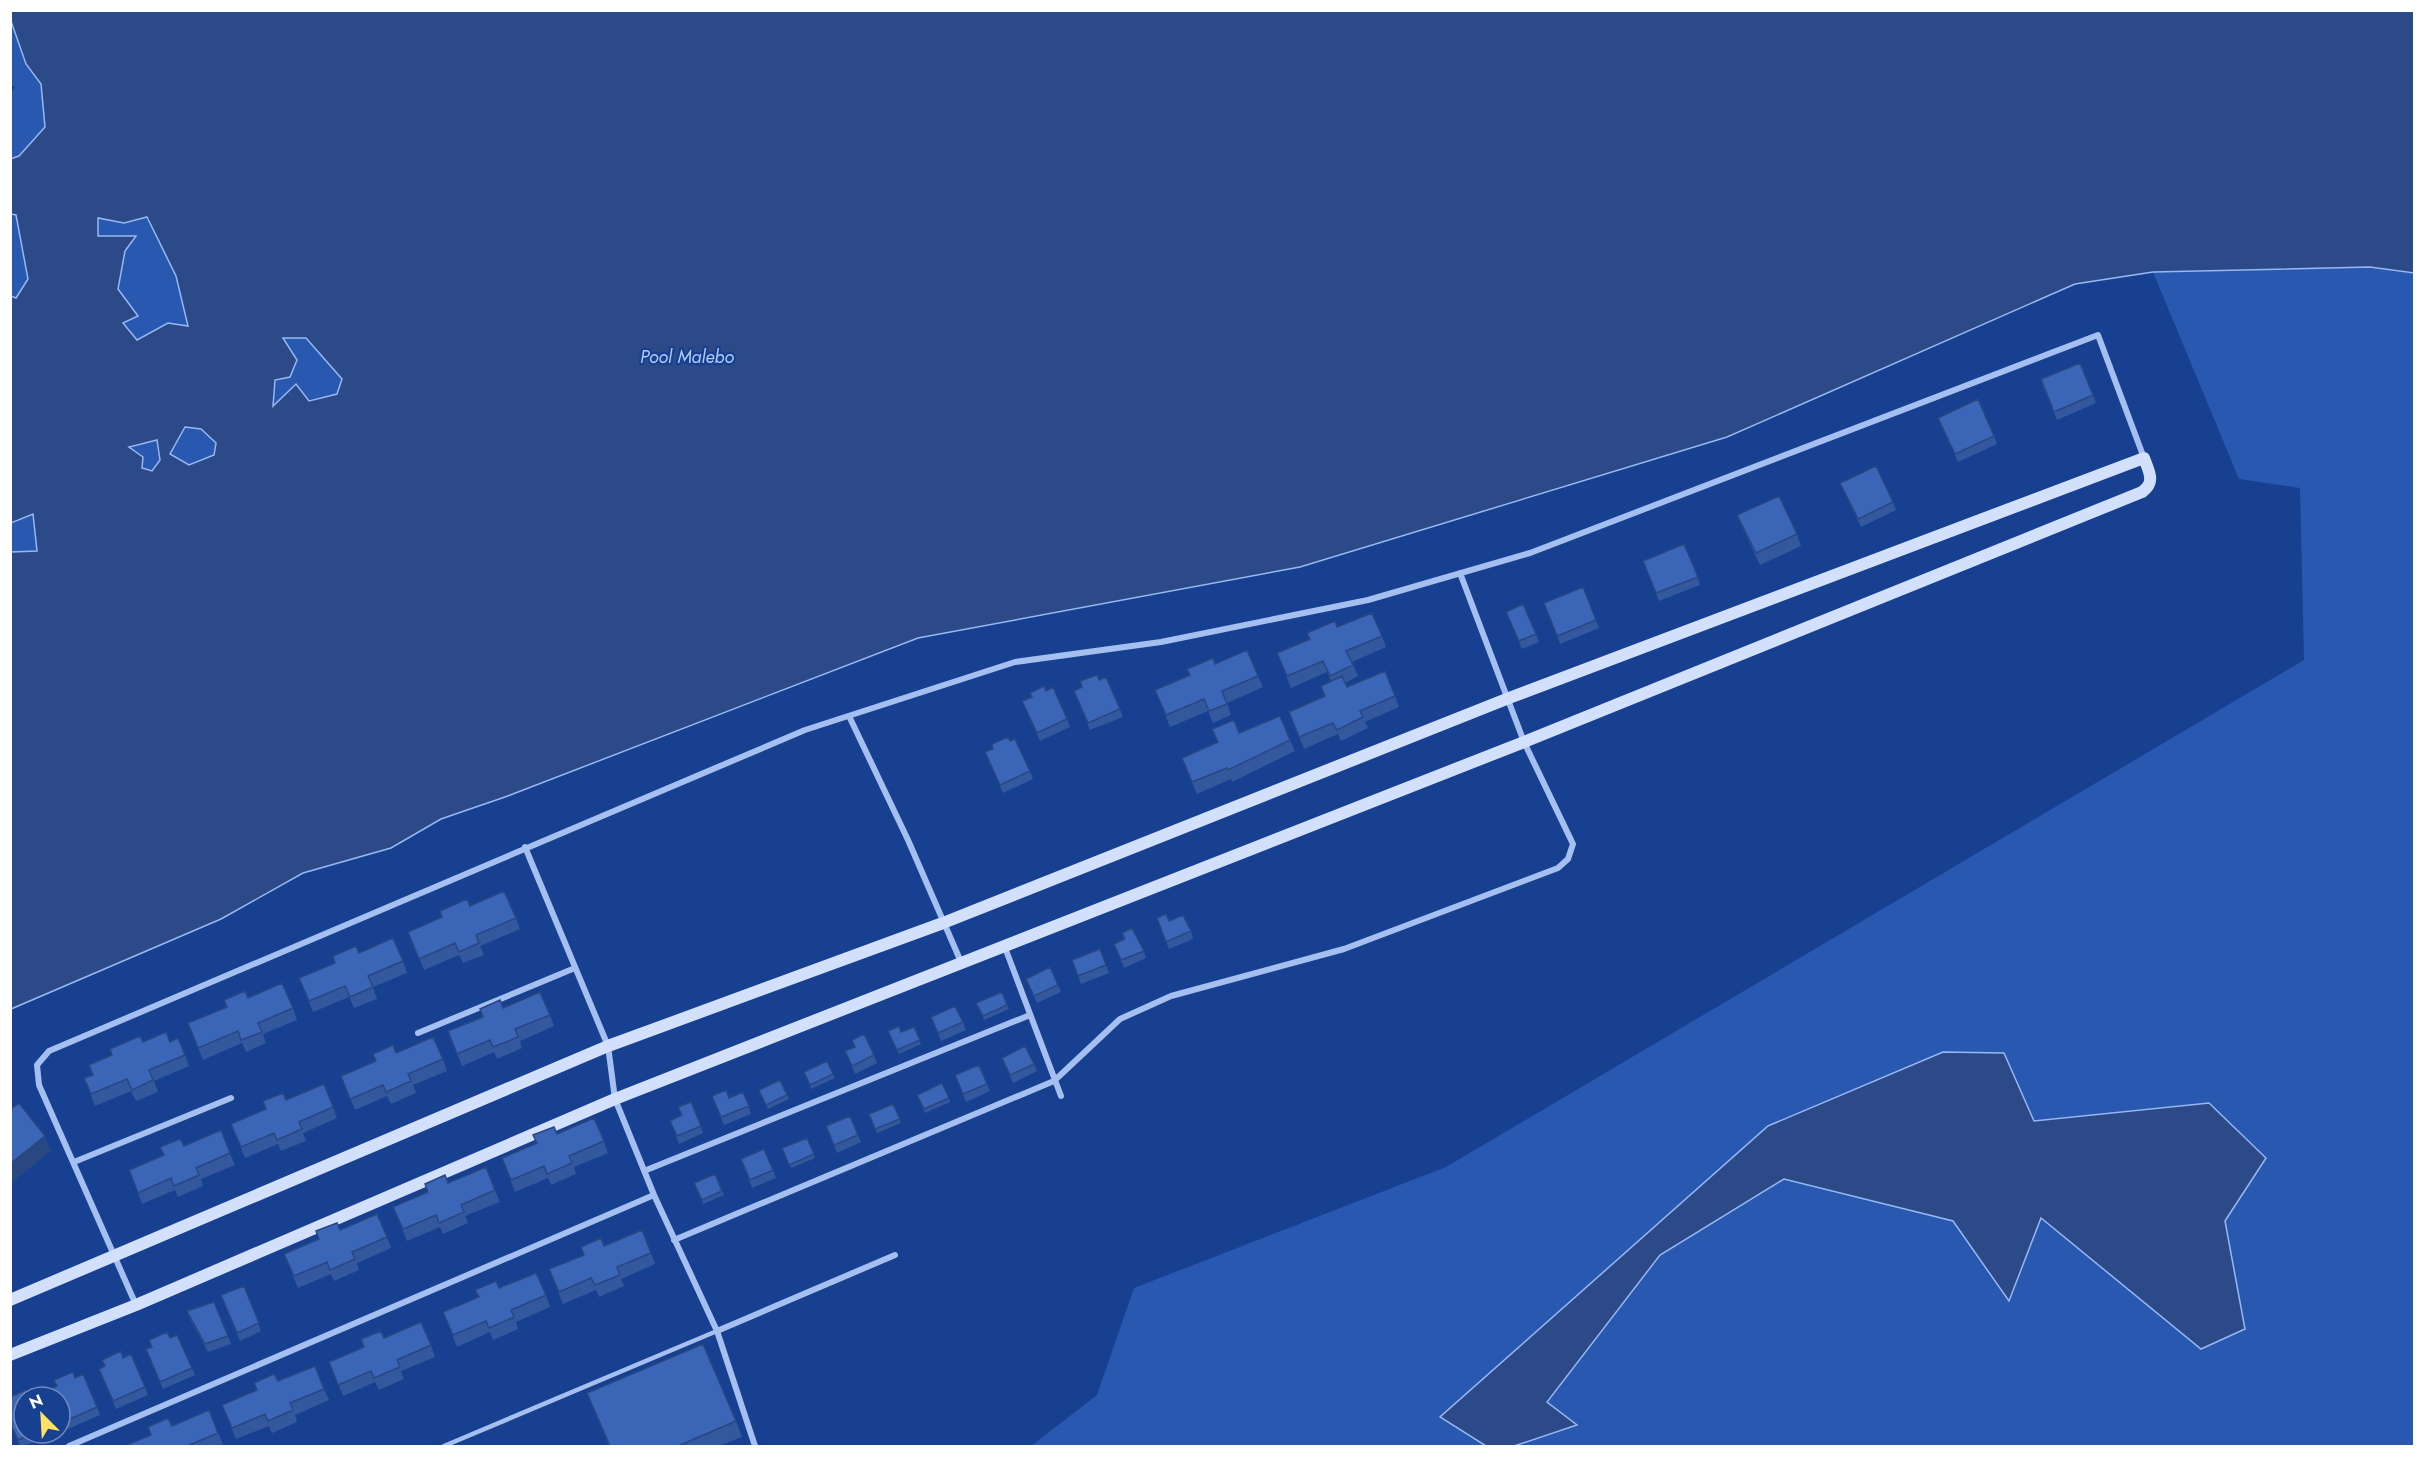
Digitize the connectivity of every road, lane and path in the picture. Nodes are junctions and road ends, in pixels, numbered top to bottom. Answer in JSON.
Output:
{"nodes":[{"id":1,"x":2144,"y":458,"type":"junction"},
{"id":2,"x":1460,"y":573,"type":"junction"},
{"id":3,"x":1509,"y":698,"type":"junction"},
{"id":4,"x":849,"y":716,"type":"junction"},
{"id":5,"x":1524,"y":742,"type":"junction"},
{"id":6,"x":525,"y":847,"type":"junction"},
{"id":7,"x":943,"y":923,"type":"junction"},
{"id":8,"x":1004,"y":945,"type":"junction"},
{"id":9,"x":961,"y":962,"type":"junction"},
{"id":10,"x":575,"y":968,"type":"junction"},
{"id":11,"x":1030,"y":1015,"type":"junction"},
{"id":12,"x":418,"y":1034,"type":"dead end"},
{"id":13,"x":608,"y":1046,"type":"junction"},
{"id":14,"x":1054,"y":1081,"type":"junction"},
{"id":15,"x":1061,"y":1096,"type":"dead end"},
{"id":16,"x":231,"y":1098,"type":"dead end"},
{"id":17,"x":615,"y":1099,"type":"junction"},
{"id":18,"x":74,"y":1162,"type":"junction"},
{"id":19,"x":644,"y":1171,"type":"junction"},
{"id":20,"x":654,"y":1195,"type":"junction"},
{"id":21,"x":674,"y":1240,"type":"junction"},
{"id":22,"x":115,"y":1254,"type":"junction"},
{"id":23,"x":895,"y":1255,"type":"dead end"},
{"id":24,"x":10,"y":1300,"type":"edge"},
{"id":25,"x":136,"y":1305,"type":"junction"},
{"id":26,"x":717,"y":1331,"type":"junction"},
{"id":27,"x":10,"y":1355,"type":"edge"},
{"id":28,"x":69,"y":1446,"type":"edge"},
{"id":29,"x":444,"y":1446,"type":"edge"},
{"id":30,"x":755,"y":1446,"type":"edge"}],
"edges":[{"from":1,"to":2,"type":"street"},
{"from":1,"to":3,"type":"street"},
{"from":1,"to":5,"type":"street"},
{"from":2,"to":3,"type":"street"},
{"from":2,"to":4,"type":"street"},
{"from":3,"to":5,"type":"street"},
{"from":3,"to":7,"type":"street"},
{"from":4,"to":6,"type":"street"},
{"from":4,"to":7,"type":"street"},
{"from":5,"to":8,"type":"street"},
{"from":5,"to":14,"type":"street"},
{"from":6,"to":10,"type":"street"},
{"from":6,"to":18,"type":"street"},
{"from":7,"to":9,"type":"street"},
{"from":7,"to":13,"type":"street"},
{"from":8,"to":9,"type":"street"},
{"from":8,"to":11,"type":"street"},
{"from":9,"to":17,"type":"street"},
{"from":10,"to":12,"type":"street"},
{"from":10,"to":13,"type":"street"},
{"from":11,"to":14,"type":"street"},
{"from":11,"to":19,"type":"street"},
{"from":13,"to":17,"type":"street"},
{"from":13,"to":22,"type":"street"},
{"from":14,"to":15,"type":"street"},
{"from":14,"to":21,"type":"street"},
{"from":16,"to":18,"type":"street"},
{"from":17,"to":19,"type":"street"},
{"from":17,"to":25,"type":"street"},
{"from":18,"to":22,"type":"street"},
{"from":19,"to":20,"type":"street"},
{"from":20,"to":21,"type":"street"},
{"from":20,"to":28,"type":"street"},
{"from":21,"to":26,"type":"street"},
{"from":22,"to":24,"type":"street"},
{"from":22,"to":25,"type":"street"},
{"from":23,"to":26,"type":"street"},
{"from":25,"to":27,"type":"street"},
{"from":26,"to":29,"type":"lane"},
{"from":26,"to":30,"type":"street"}]}
